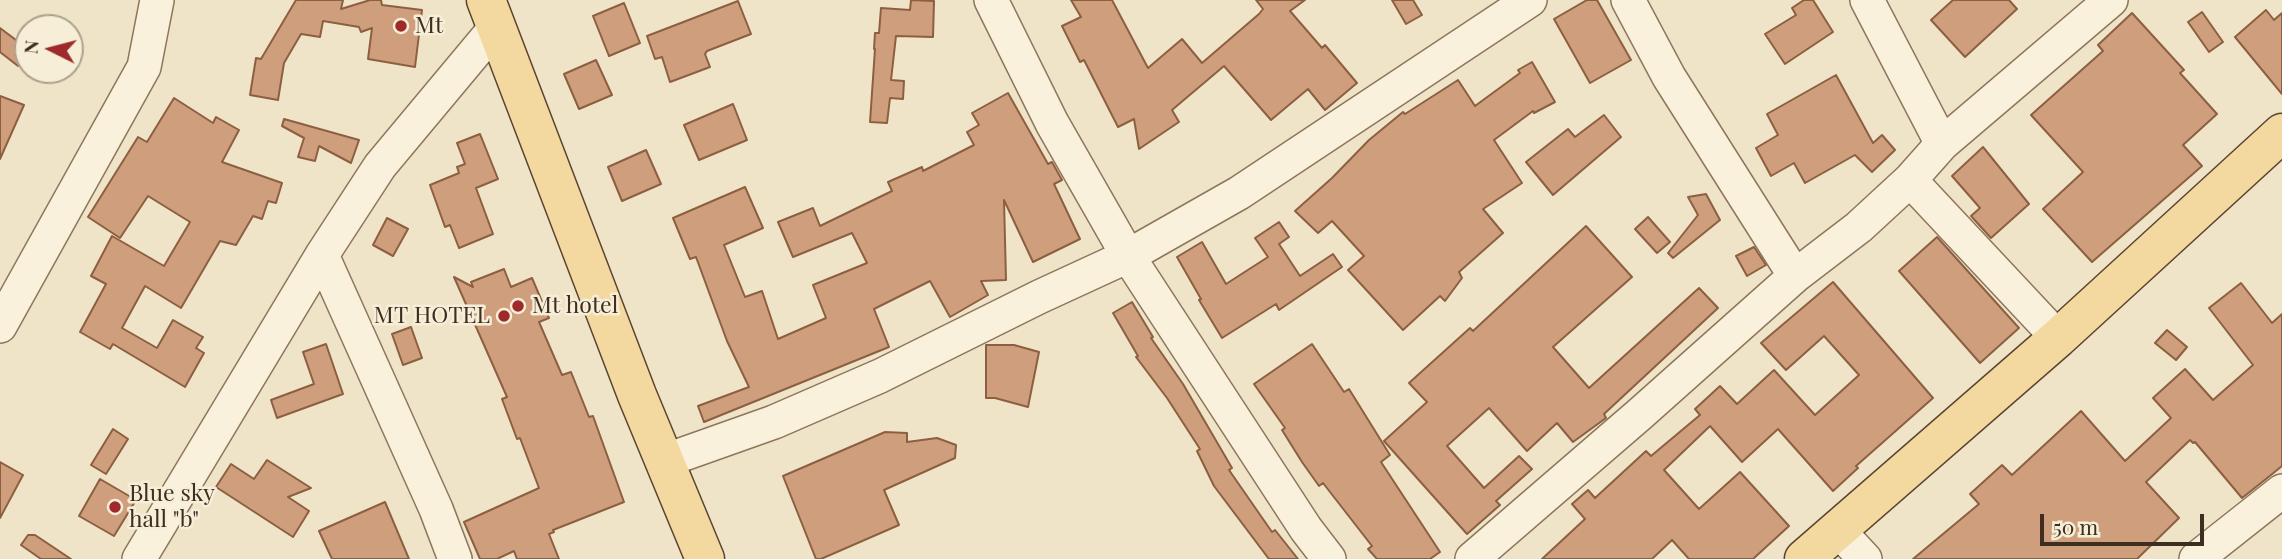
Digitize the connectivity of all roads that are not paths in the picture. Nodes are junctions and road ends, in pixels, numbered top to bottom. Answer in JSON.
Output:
{"nodes":[{"id":1,"x":157,"y":0,"type":"edge"},
{"id":2,"x":991,"y":0,"type":"edge"},
{"id":3,"x":1530,"y":0,"type":"edge"},
{"id":4,"x":1628,"y":0,"type":"edge"},
{"id":5,"x":1867,"y":0,"type":"edge"},
{"id":6,"x":2112,"y":0,"type":"edge"},
{"id":7,"x":491,"y":14,"type":"edge"},
{"id":8,"x":2282,"y":133,"type":"edge"},
{"id":9,"x":1942,"y":144,"type":"junction"},
{"id":10,"x":1910,"y":180,"type":"junction"},
{"id":11,"x":322,"y":255,"type":"junction"},
{"id":12,"x":1129,"y":256,"type":"junction"},
{"id":13,"x":1795,"y":276,"type":"junction"},
{"id":14,"x":0,"y":326,"type":"edge"},
{"id":15,"x":2058,"y":338,"type":"junction"},
{"id":16,"x":664,"y":461,"type":"junction"},
{"id":17,"x":2282,"y":491,"type":"edge"},
{"id":18,"x":1837,"y":529,"type":"junction"},
{"id":19,"x":139,"y":559,"type":"edge"},
{"id":20,"x":455,"y":559,"type":"edge"},
{"id":21,"x":705,"y":559,"type":"edge"},
{"id":22,"x":1329,"y":559,"type":"edge"},
{"id":23,"x":1472,"y":559,"type":"edge"},
{"id":24,"x":1804,"y":559,"type":"edge"},
{"id":25,"x":1865,"y":559,"type":"edge"},
{"id":26,"x":2196,"y":559,"type":"edge"}],
"edges":[{"from":1,"to":14,"type":"street"},
{"from":2,"to":12,"type":"street"},
{"from":3,"to":12,"type":"street"},
{"from":4,"to":13,"type":"street"},
{"from":5,"to":9,"type":"street"},
{"from":6,"to":9,"type":"street"},
{"from":7,"to":11,"type":"street"},
{"from":7,"to":16,"type":"main road"},
{"from":8,"to":15,"type":"main road"},
{"from":9,"to":10,"type":"street"},
{"from":10,"to":13,"type":"street"},
{"from":10,"to":15,"type":"street"},
{"from":11,"to":19,"type":"street"},
{"from":11,"to":20,"type":"street"},
{"from":12,"to":16,"type":"street"},
{"from":12,"to":22,"type":"street"},
{"from":13,"to":23,"type":"street"},
{"from":15,"to":18,"type":"main road"},
{"from":16,"to":21,"type":"main road"},
{"from":17,"to":26,"type":"street"},
{"from":18,"to":24,"type":"main road"},
{"from":18,"to":25,"type":"street"}]}
